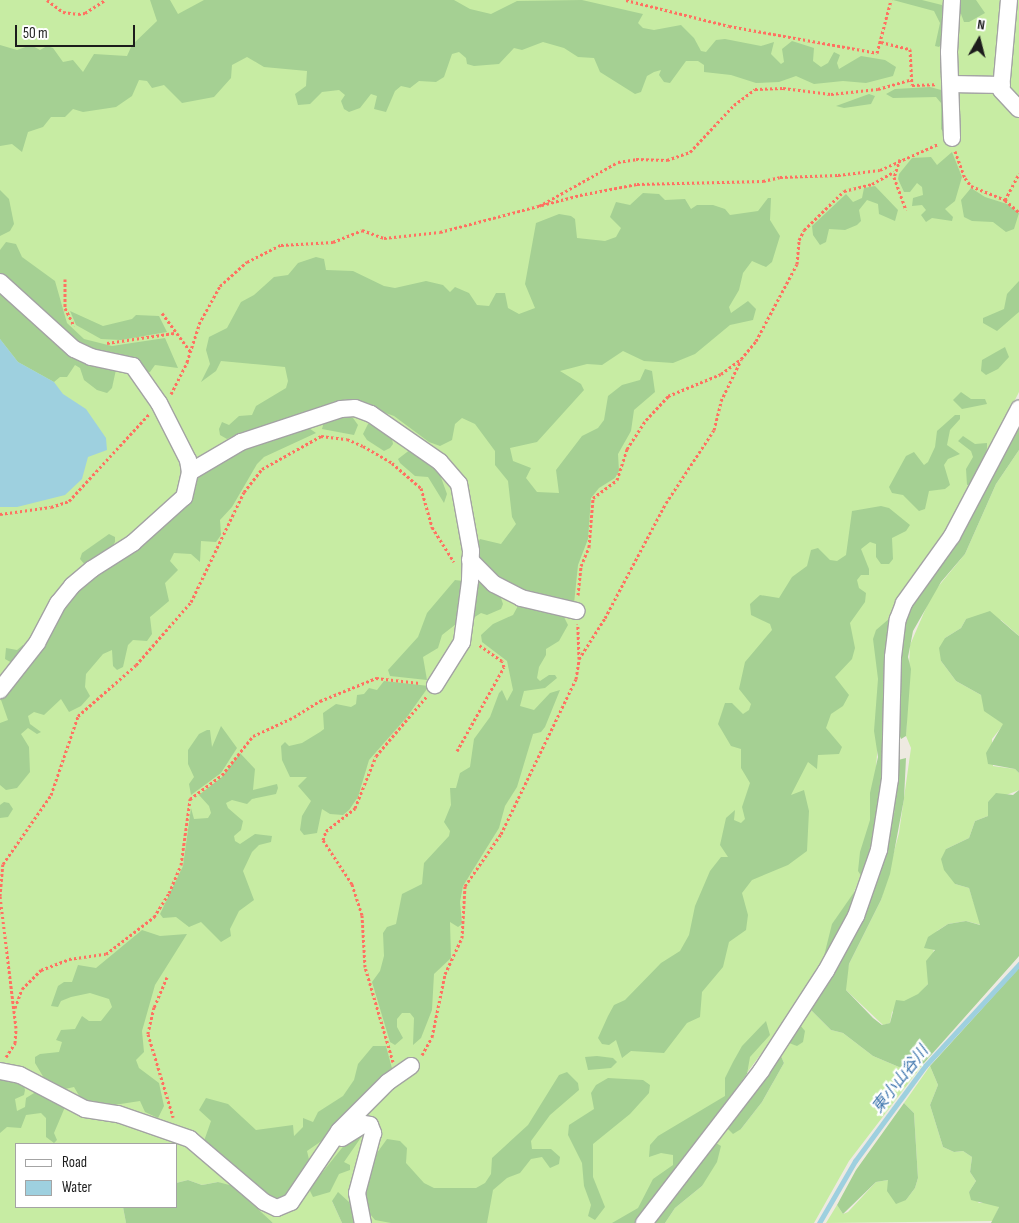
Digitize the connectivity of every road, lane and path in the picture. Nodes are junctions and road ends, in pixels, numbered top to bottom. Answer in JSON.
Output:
{"nodes":[{"id":1,"x":47,"y":0,"type":"edge"},
{"id":2,"x":105,"y":0,"type":"edge"},
{"id":3,"x":626,"y":0,"type":"edge"},
{"id":4,"x":890,"y":0,"type":"edge"},
{"id":5,"x":952,"y":0,"type":"edge"},
{"id":6,"x":1009,"y":0,"type":"edge"},
{"id":7,"x":881,"y":42,"type":"junction"},
{"id":8,"x":1013,"y":52,"type":"edge"},
{"id":9,"x":910,"y":80,"type":"junction"},
{"id":10,"x":950,"y":84,"type":"junction"},
{"id":11,"x":1002,"y":85,"type":"junction"},
{"id":12,"x":1019,"y":109,"type":"edge"},
{"id":13,"x":952,"y":138,"type":"junction"},
{"id":14,"x":901,"y":159,"type":"junction"},
{"id":15,"x":894,"y":172,"type":"junction"},
{"id":16,"x":1019,"y":174,"type":"edge"},
{"id":17,"x":1005,"y":200,"type":"junction"},
{"id":18,"x":534,"y":209,"type":"junction"},
{"id":19,"x":906,"y":210,"type":"dead end"},
{"id":20,"x":1019,"y":212,"type":"edge"},
{"id":21,"x":65,"y":279,"type":"dead end"},
{"id":22,"x":0,"y":282,"type":"edge"},
{"id":23,"x":162,"y":312,"type":"dead end"},
{"id":24,"x":80,"y":332,"type":"dead end"},
{"id":25,"x":174,"y":333,"type":"junction"},
{"id":26,"x":103,"y":342,"type":"dead end"},
{"id":27,"x":190,"y":351,"type":"junction"},
{"id":28,"x":741,"y":360,"type":"junction"},
{"id":29,"x":161,"y":406,"type":"junction"},
{"id":30,"x":1019,"y":409,"type":"edge"},
{"id":31,"x":190,"y":472,"type":"junction"},
{"id":32,"x":0,"y":514,"type":"edge"},
{"id":33,"x":470,"y":560,"type":"junction"},
{"id":34,"x":470,"y":581,"type":"junction"},
{"id":35,"x":577,"y":612,"type":"junction"},
{"id":36,"x":464,"y":634,"type":"junction"},
{"id":37,"x":579,"y":659,"type":"junction"},
{"id":38,"x":435,"y":685,"type":"junction"},
{"id":39,"x":0,"y":690,"type":"edge"},
{"id":40,"x":457,"y":750,"type":"dead end"},
{"id":41,"x":166,"y":977,"type":"dead end"},
{"id":42,"x":15,"y":1008,"type":"junction"},
{"id":43,"x":0,"y":1063,"type":"edge"},
{"id":44,"x":411,"y":1066,"type":"joint"},
{"id":45,"x":0,"y":1071,"type":"edge"},
{"id":46,"x":397,"y":1076,"type":"junction"},
{"id":47,"x":172,"y":1131,"type":"junction"},
{"id":48,"x":325,"y":1150,"type":"junction"},
{"id":49,"x":363,"y":1223,"type":"edge"},
{"id":50,"x":644,"y":1223,"type":"edge"}],
"edges":[{"from":1,"to":2,"type":"path"},
{"from":3,"to":7,"type":"path"},
{"from":4,"to":7,"type":"path"},
{"from":5,"to":10,"type":"street"},
{"from":6,"to":8,"type":"street"},
{"from":7,"to":9,"type":"path"},
{"from":8,"to":11,"type":"street"},
{"from":9,"to":10,"type":"path"},
{"from":9,"to":18,"type":"path"},
{"from":10,"to":11,"type":"street"},
{"from":10,"to":13,"type":"street"},
{"from":11,"to":12,"type":"street"},
{"from":13,"to":14,"type":"path"},
{"from":13,"to":17,"type":"path"},
{"from":14,"to":15,"type":"path"},
{"from":14,"to":18,"type":"path"},
{"from":15,"to":19,"type":"path"},
{"from":15,"to":28,"type":"path"},
{"from":16,"to":17,"type":"path"},
{"from":17,"to":20,"type":"path"},
{"from":18,"to":27,"type":"path"},
{"from":21,"to":24,"type":"path"},
{"from":22,"to":29,"type":"street"},
{"from":23,"to":25,"type":"path"},
{"from":25,"to":26,"type":"path"},
{"from":25,"to":27,"type":"path"},
{"from":27,"to":29,"type":"path"},
{"from":28,"to":35,"type":"path"},
{"from":28,"to":37,"type":"path"},
{"from":29,"to":31,"type":"street"},
{"from":29,"to":32,"type":"path"},
{"from":30,"to":50,"type":"street"},
{"from":31,"to":33,"type":"street"},
{"from":31,"to":39,"type":"street"},
{"from":33,"to":34,"type":"street"},
{"from":33,"to":35,"type":"street"},
{"from":34,"to":36,"type":"street"},
{"from":34,"to":42,"type":"path"},
{"from":35,"to":37,"type":"path"},
{"from":36,"to":38,"type":"street"},
{"from":36,"to":40,"type":"path"},
{"from":37,"to":44,"type":"path"},
{"from":38,"to":42,"type":"path"},
{"from":38,"to":46,"type":"path"},
{"from":41,"to":47,"type":"path"},
{"from":42,"to":43,"type":"path"},
{"from":44,"to":46,"type":"street"},
{"from":45,"to":47,"type":"street"},
{"from":46,"to":48,"type":"street"},
{"from":47,"to":48,"type":"street"},
{"from":48,"to":49,"type":"street"}]}
